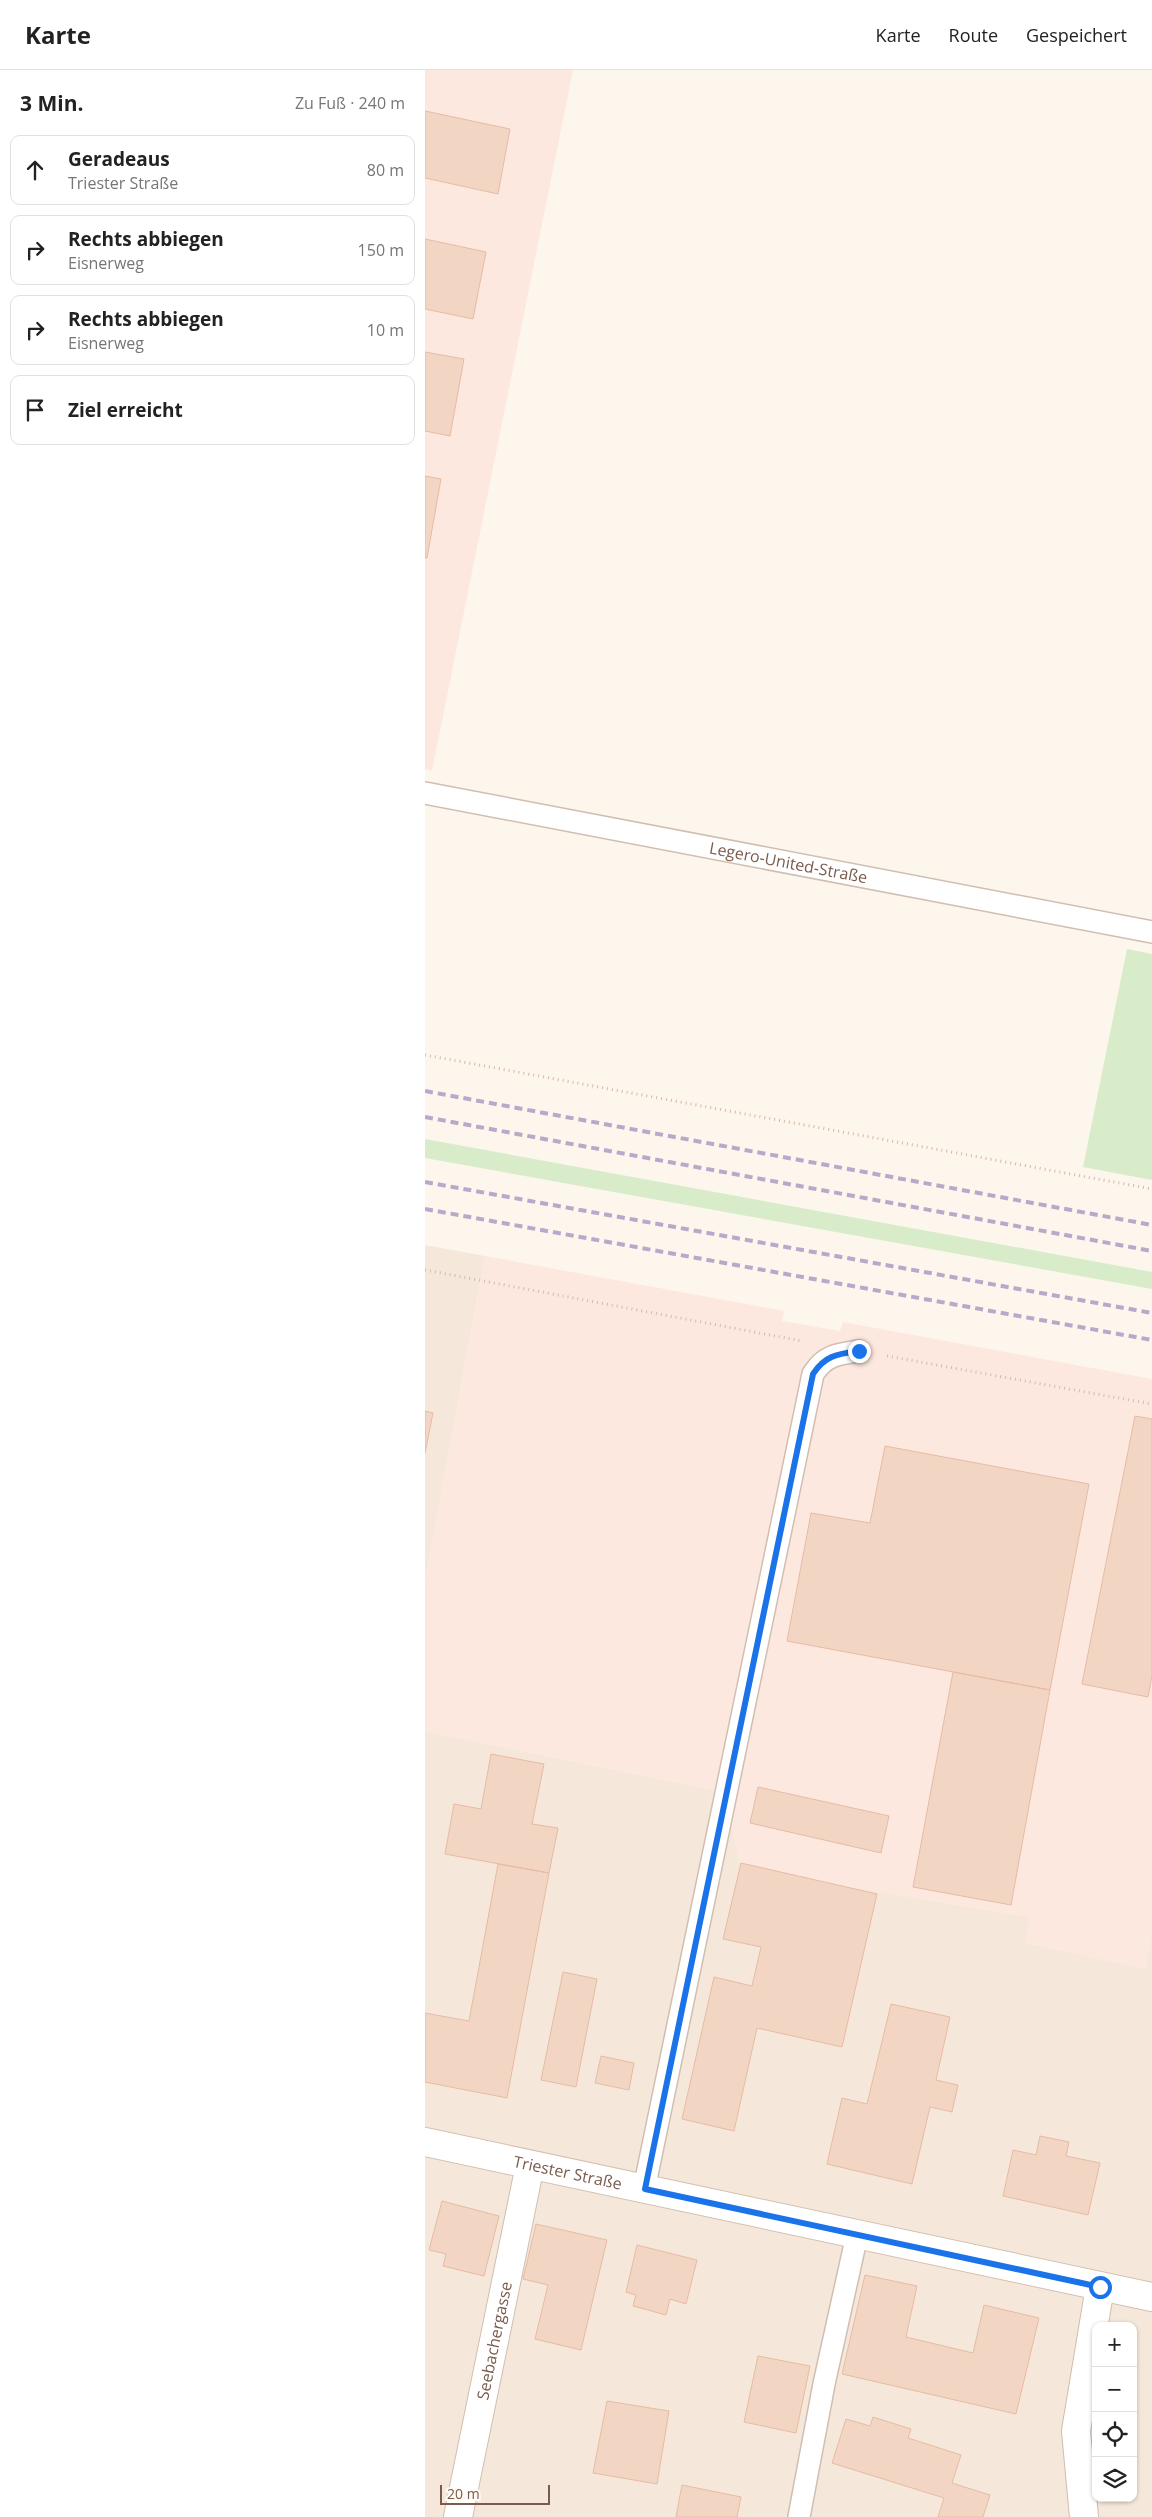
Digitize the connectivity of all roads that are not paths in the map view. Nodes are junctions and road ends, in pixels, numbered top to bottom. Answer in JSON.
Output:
{"nodes":[{"id":1,"x":425,"y":793,"type":"edge"},
{"id":2,"x":1152,"y":932,"type":"edge"},
{"id":3,"x":859,"y":1351,"type":"road end"},
{"id":4,"x":425,"y":2142,"type":"edge"},
{"id":5,"x":530,"y":2165,"type":"junction"},
{"id":6,"x":645,"y":2189,"type":"junction"},
{"id":7,"x":857,"y":2235,"type":"junction"},
{"id":8,"x":1100,"y":2287,"type":"junction"},
{"id":9,"x":1152,"y":2297,"type":"edge"},
{"id":10,"x":458,"y":2517,"type":"edge"},
{"id":11,"x":799,"y":2517,"type":"edge"},
{"id":12,"x":1084,"y":2517,"type":"edge"}],
"edges":[{"from":1,"to":2,"type":"lane","name":"Legero-United-Straße"},
{"from":3,"to":6,"type":"lane"},
{"from":4,"to":5,"type":"main road","name":"Triester Straße"},
{"from":5,"to":6,"type":"main road","name":"Triester Straße"},
{"from":5,"to":10,"type":"main road","name":"Seebachergasse"},
{"from":6,"to":7,"type":"main road","name":"Triester Straße"},
{"from":7,"to":8,"type":"main road","name":"Triester Straße"},
{"from":7,"to":11,"type":"lane"},
{"from":8,"to":9,"type":"main road","name":"Triester Straße"},
{"from":8,"to":12,"type":"main road"}]}
